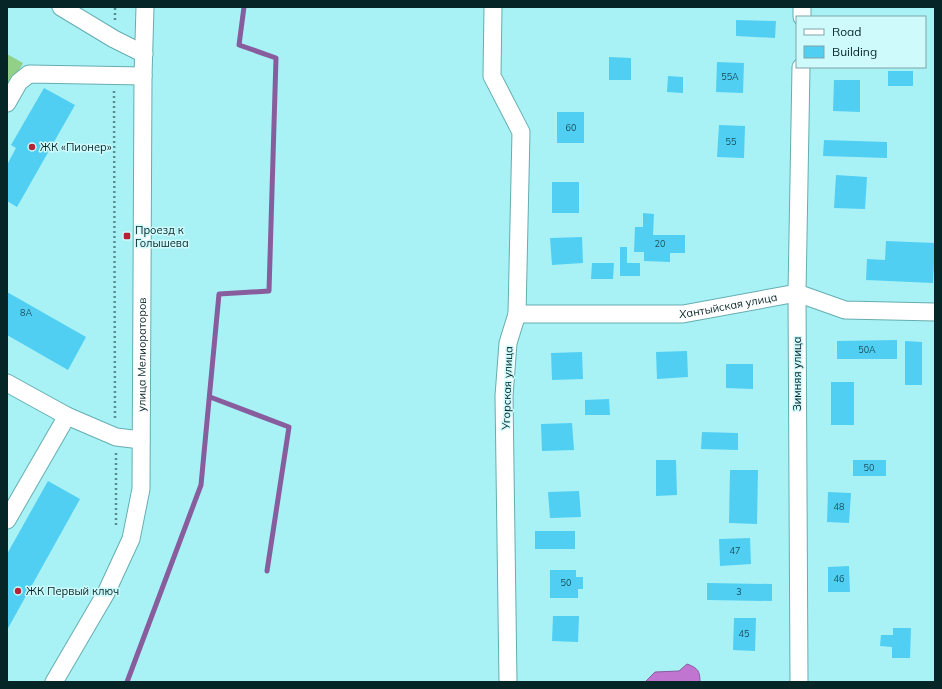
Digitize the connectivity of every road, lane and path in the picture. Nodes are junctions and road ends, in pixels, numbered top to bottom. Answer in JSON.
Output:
{"nodes":[{"id":1,"x":61,"y":7,"type":"edge"},
{"id":2,"x":115,"y":7,"type":"edge"},
{"id":3,"x":145,"y":7,"type":"edge"},
{"id":4,"x":493,"y":7,"type":"edge"},
{"id":5,"x":114,"y":39,"type":"junction"},
{"id":6,"x":144,"y":54,"type":"junction"},
{"id":7,"x":801,"y":68,"type":"edge"},
{"id":8,"x":114,"y":75,"type":"junction"},
{"id":9,"x":143,"y":76,"type":"junction"},
{"id":10,"x":7,"y":104,"type":"edge"},
{"id":11,"x":796,"y":293,"type":"junction"},
{"id":12,"x":935,"y":312,"type":"edge"},
{"id":13,"x":517,"y":314,"type":"junction"},
{"id":14,"x":7,"y":383,"type":"edge"},
{"id":15,"x":67,"y":416,"type":"junction"},
{"id":16,"x":116,"y":436,"type":"junction"},
{"id":17,"x":142,"y":440,"type":"junction"},
{"id":18,"x":7,"y":520,"type":"edge"},
{"id":19,"x":116,"y":528,"type":"dead end"},
{"id":20,"x":54,"y":682,"type":"edge"},
{"id":21,"x":508,"y":682,"type":"edge"},
{"id":22,"x":799,"y":682,"type":"edge"}],
"edges":[{"from":1,"to":5,"type":"street"},
{"from":2,"to":5,"type":"path"},
{"from":3,"to":6,"type":"street","name":"улица Мелиораторов"},
{"from":4,"to":13,"type":"street","name":"Угорская улица"},
{"from":5,"to":6,"type":"street"},
{"from":6,"to":9,"type":"street","name":"улица Мелиораторов"},
{"from":7,"to":11,"type":"street","name":"Зимняя улица"},
{"from":8,"to":9,"type":"street"},
{"from":8,"to":10,"type":"street"},
{"from":8,"to":16,"type":"path"},
{"from":9,"to":17,"type":"street","name":"улица Мелиораторов"},
{"from":11,"to":12,"type":"street"},
{"from":11,"to":13,"type":"street","name":"Хантыйская улица"},
{"from":11,"to":22,"type":"street","name":"Зимняя улица"},
{"from":13,"to":21,"type":"street","name":"Угорская улица"},
{"from":14,"to":15,"type":"street"},
{"from":15,"to":16,"type":"street"},
{"from":15,"to":18,"type":"street"},
{"from":16,"to":17,"type":"street"},
{"from":16,"to":19,"type":"path"},
{"from":17,"to":20,"type":"street","name":"улица Мелиораторов"}]}
